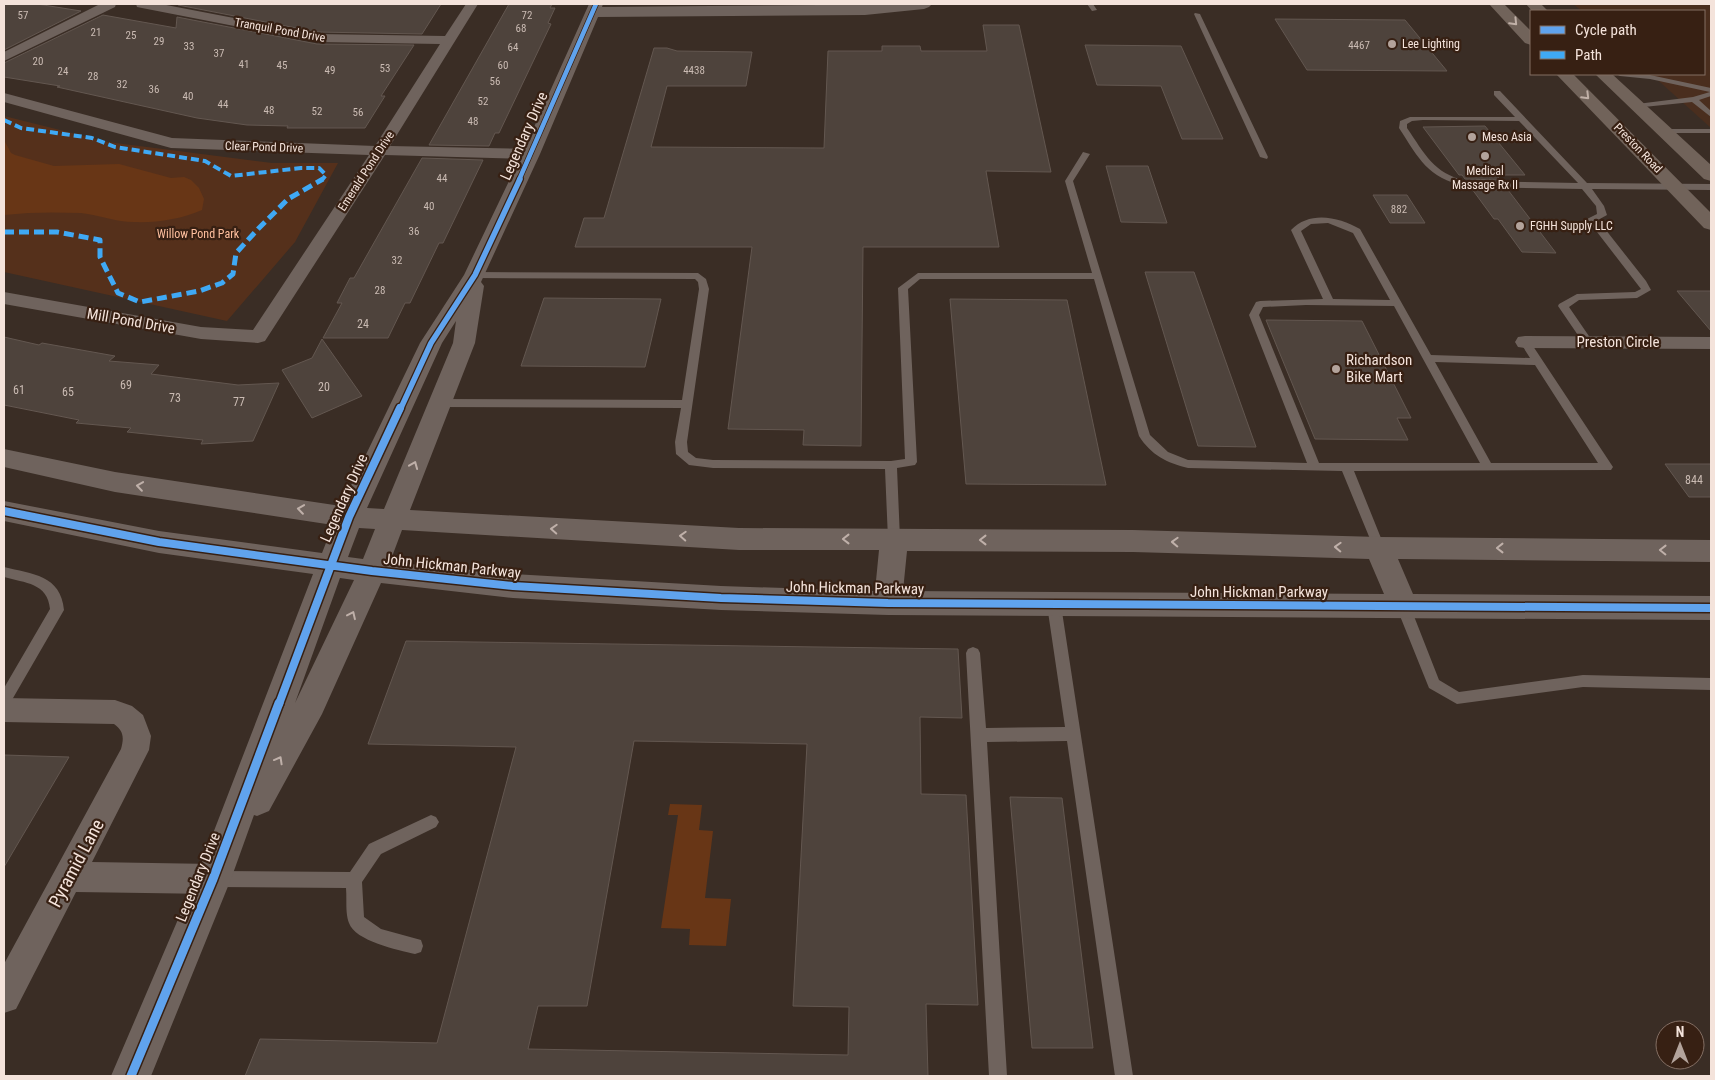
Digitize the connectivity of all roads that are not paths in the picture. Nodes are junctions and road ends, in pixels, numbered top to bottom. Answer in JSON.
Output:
{"nodes":[{"id":1,"x":110,"y":4,"type":"edge"},
{"id":2,"x":142,"y":4,"type":"edge"},
{"id":3,"x":472,"y":4,"type":"edge"},
{"id":4,"x":924,"y":4,"type":"edge"},
{"id":5,"x":1496,"y":4,"type":"edge"},
{"id":6,"x":595,"y":8,"type":"edge"},
{"id":7,"x":1197,"y":14,"type":"dead end"},
{"id":8,"x":1530,"y":39,"type":"edge"},
{"id":9,"x":449,"y":40,"type":"junction"},
{"id":10,"x":4,"y":57,"type":"edge"},
{"id":11,"x":1565,"y":75,"type":"edge"},
{"id":12,"x":1604,"y":75,"type":"edge"},
{"id":13,"x":1630,"y":75,"type":"edge"},
{"id":14,"x":1711,"y":92,"type":"edge"},
{"id":15,"x":1497,"y":93,"type":"dead end"},
{"id":16,"x":4,"y":97,"type":"edge"},
{"id":17,"x":1694,"y":99,"type":"junction"},
{"id":18,"x":1637,"y":106,"type":"junction"},
{"id":19,"x":1711,"y":115,"type":"edge"},
{"id":20,"x":1520,"y":119,"type":"junction"},
{"id":21,"x":1664,"y":131,"type":"junction"},
{"id":22,"x":1711,"y":131,"type":"edge"},
{"id":23,"x":380,"y":150,"type":"junction"},
{"id":24,"x":531,"y":154,"type":"junction"},
{"id":25,"x":1086,"y":154,"type":"dead end"},
{"id":26,"x":1264,"y":156,"type":"dead end"},
{"id":27,"x":1711,"y":175,"type":"edge"},
{"id":28,"x":1585,"y":186,"type":"junction"},
{"id":29,"x":1675,"y":186,"type":"junction"},
{"id":30,"x":1711,"y":187,"type":"edge"},
{"id":31,"x":1711,"y":224,"type":"edge"},
{"id":32,"x":474,"y":275,"type":"junction"},
{"id":33,"x":1098,"y":276,"type":"junction"},
{"id":34,"x":4,"y":298,"type":"edge"},
{"id":35,"x":1330,"y":302,"type":"junction"},
{"id":36,"x":1398,"y":303,"type":"junction"},
{"id":37,"x":258,"y":337,"type":"joint"},
{"id":38,"x":1524,"y":342,"type":"joint"},
{"id":39,"x":1588,"y":342,"type":"junction"},
{"id":40,"x":1711,"y":343,"type":"edge"},
{"id":41,"x":1429,"y":358,"type":"junction"},
{"id":42,"x":1538,"y":362,"type":"junction"},
{"id":43,"x":440,"y":403,"type":"junction"},
{"id":44,"x":687,"y":404,"type":"junction"},
{"id":45,"x":4,"y":458,"type":"edge"},
{"id":46,"x":891,"y":465,"type":"junction"},
{"id":47,"x":1315,"y":467,"type":"junction"},
{"id":48,"x":1346,"y":467,"type":"junction"},
{"id":49,"x":1488,"y":467,"type":"junction"},
{"id":50,"x":4,"y":511,"type":"edge"},
{"id":51,"x":349,"y":517,"type":"junction"},
{"id":52,"x":393,"y":519,"type":"junction"},
{"id":53,"x":894,"y":539,"type":"junction"},
{"id":54,"x":1379,"y":548,"type":"junction"},
{"id":55,"x":1711,"y":551,"type":"edge"},
{"id":56,"x":330,"y":566,"type":"junction"},
{"id":57,"x":372,"y":571,"type":"junction"},
{"id":58,"x":4,"y":572,"type":"edge"},
{"id":59,"x":888,"y":603,"type":"junction"},
{"id":60,"x":1054,"y":605,"type":"junction"},
{"id":61,"x":1403,"y":606,"type":"junction"},
{"id":62,"x":1711,"y":608,"type":"edge"},
{"id":63,"x":973,"y":652,"type":"dead end"},
{"id":64,"x":1711,"y":684,"type":"edge"},
{"id":65,"x":4,"y":701,"type":"edge"},
{"id":66,"x":4,"y":710,"type":"edge"},
{"id":67,"x":1073,"y":734,"type":"junction"},
{"id":68,"x":978,"y":735,"type":"junction"},
{"id":69,"x":431,"y":822,"type":"dead end"},
{"id":70,"x":68,"y":877,"type":"junction"},
{"id":71,"x":213,"y":879,"type":"junction"},
{"id":72,"x":354,"y":880,"type":"junction"},
{"id":73,"x":416,"y":946,"type":"dead end"},
{"id":74,"x":4,"y":997,"type":"edge"},
{"id":75,"x":131,"y":1076,"type":"edge"},
{"id":76,"x":998,"y":1076,"type":"edge"},
{"id":77,"x":1124,"y":1076,"type":"edge"}],
"edges":[{"from":1,"to":10,"type":"street"},
{"from":2,"to":9,"type":"street","name":"Tranquil Pond Drive"},
{"from":3,"to":9,"type":"street","name":"Emerald Pond Drive"},
{"from":4,"to":6,"type":"street"},
{"from":5,"to":8,"type":"main road","one_way":true},
{"from":6,"to":24,"type":"street","name":"Legendary Drive"},
{"from":7,"to":26,"type":"lane"},
{"from":9,"to":23,"type":"street","name":"Emerald Pond Drive"},
{"from":11,"to":29,"type":"main road","name":"Preston Road","one_way":true},
{"from":12,"to":18,"type":"main road","name":"Preston Road"},
{"from":13,"to":14,"type":"lane"},
{"from":14,"to":17,"type":"lane"},
{"from":15,"to":20,"type":"lane"},
{"from":16,"to":23,"type":"street","name":"Clear Pond Drive"},
{"from":17,"to":18,"type":"lane"},
{"from":17,"to":19,"type":"lane"},
{"from":18,"to":21,"type":"main road","name":"Preston Road"},
{"from":20,"to":28,"type":"lane"},
{"from":20,"to":28,"type":"lane"},
{"from":21,"to":22,"type":"lane"},
{"from":21,"to":27,"type":"main road","name":"Preston Road"},
{"from":23,"to":24,"type":"street","name":"Clear Pond Drive"},
{"from":23,"to":37,"type":"street","name":"Emerald Pond Drive"},
{"from":24,"to":32,"type":"street","name":"Legendary Drive"},
{"from":25,"to":33,"type":"lane"},
{"from":28,"to":29,"type":"lane"},
{"from":28,"to":39,"type":"lane"},
{"from":29,"to":30,"type":"lane"},
{"from":29,"to":31,"type":"main road","name":"Preston Road"},
{"from":32,"to":43,"type":"street","name":"Legendary Drive"},
{"from":32,"to":44,"type":"lane"},
{"from":32,"to":51,"type":"street","name":"Legendary Drive"},
{"from":33,"to":46,"type":"lane"},
{"from":33,"to":47,"type":"lane"},
{"from":34,"to":37,"type":"street","name":"Mill Pond Drive"},
{"from":35,"to":36,"type":"lane"},
{"from":35,"to":36,"type":"lane"},
{"from":35,"to":47,"type":"lane"},
{"from":36,"to":41,"type":"lane"},
{"from":38,"to":39,"type":"street","name":"Preston Circle"},
{"from":38,"to":42,"type":"lane"},
{"from":39,"to":40,"type":"street","name":"Preston Circle"},
{"from":41,"to":42,"type":"lane"},
{"from":41,"to":49,"type":"lane"},
{"from":42,"to":49,"type":"lane"},
{"from":43,"to":44,"type":"lane"},
{"from":52,"to":43,"type":"street","name":"Legendary Drive","one_way":true},
{"from":44,"to":46,"type":"lane"},
{"from":51,"to":45,"type":"street","one_way":true},
{"from":46,"to":53,"type":"lane"},
{"from":47,"to":48,"type":"lane"},
{"from":48,"to":49,"type":"lane"},
{"from":48,"to":54,"type":"lane"},
{"from":50,"to":56,"type":"street","name":"John Hickman Parkway"},
{"from":51,"to":52,"type":"street"},
{"from":51,"to":56,"type":"street","name":"Legendary Drive"},
{"from":53,"to":52,"type":"street","one_way":true},
{"from":52,"to":57,"type":"street","name":"Legendary Drive"},
{"from":54,"to":53,"type":"street","one_way":true},
{"from":53,"to":59,"type":"street"},
{"from":55,"to":54,"type":"street","one_way":true},
{"from":54,"to":61,"type":"street"},
{"from":56,"to":57,"type":"street","name":"John Hickman Parkway"},
{"from":56,"to":71,"type":"street","name":"Legendary Drive"},
{"from":57,"to":59,"type":"street","name":"John Hickman Parkway"},
{"from":71,"to":57,"type":"street","name":"Legendary Drive","one_way":true},
{"from":58,"to":65,"type":"lane"},
{"from":59,"to":60,"type":"street","name":"John Hickman Parkway"},
{"from":60,"to":61,"type":"street","name":"John Hickman Parkway"},
{"from":60,"to":67,"type":"lane"},
{"from":61,"to":62,"type":"street","name":"John Hickman Parkway"},
{"from":61,"to":64,"type":"lane"},
{"from":63,"to":68,"type":"lane"},
{"from":66,"to":70,"type":"street","name":"Pyramid Lane"},
{"from":67,"to":68,"type":"lane"},
{"from":67,"to":77,"type":"lane"},
{"from":68,"to":76,"type":"lane"},
{"from":69,"to":72,"type":"lane"},
{"from":70,"to":71,"type":"street"},
{"from":70,"to":74,"type":"street","name":"Pyramid Lane"},
{"from":71,"to":72,"type":"lane"},
{"from":71,"to":75,"type":"street","name":"Legendary Drive"},
{"from":72,"to":73,"type":"lane"}]}
